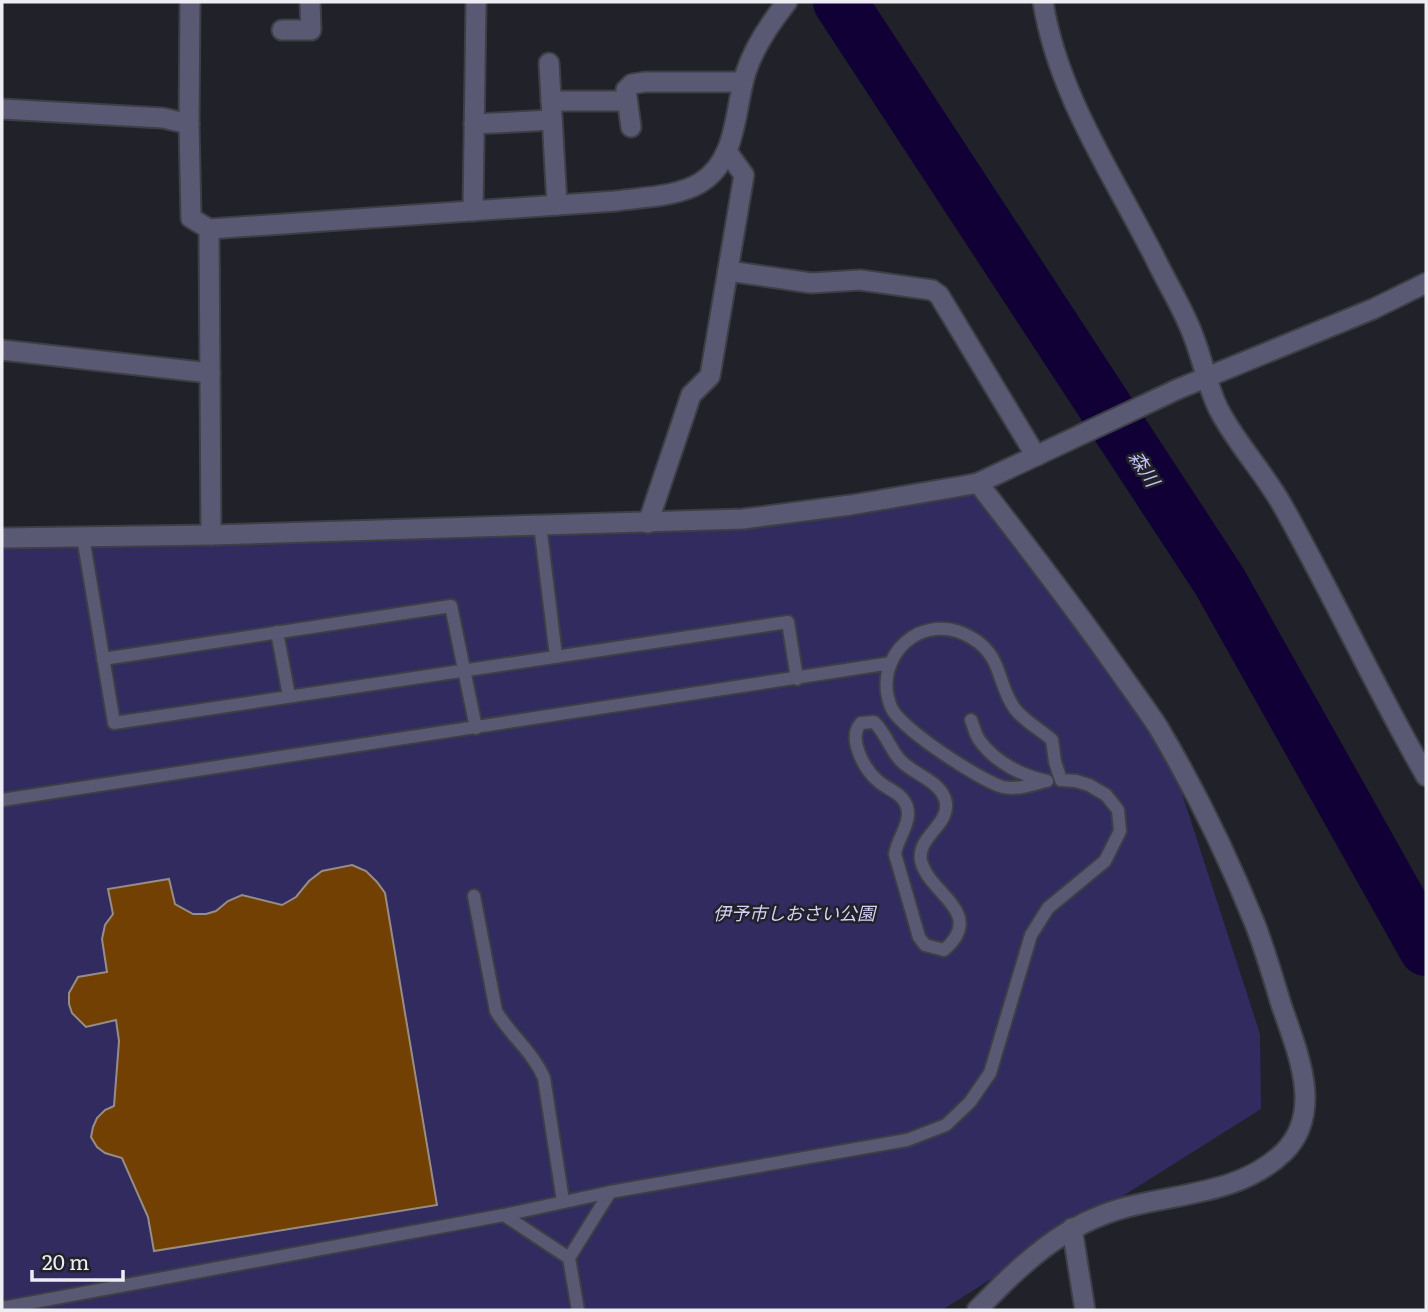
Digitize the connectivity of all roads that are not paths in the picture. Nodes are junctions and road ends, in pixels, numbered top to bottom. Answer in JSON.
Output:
{"nodes":[{"id":1,"x":190,"y":2,"type":"edge"},
{"id":2,"x":310,"y":2,"type":"edge"},
{"id":3,"x":476,"y":2,"type":"edge"},
{"id":4,"x":787,"y":2,"type":"edge"},
{"id":5,"x":1043,"y":2,"type":"edge"},
{"id":6,"x":282,"y":30,"type":"dead end"},
{"id":7,"x":549,"y":63,"type":"dead end"},
{"id":8,"x":743,"y":82,"type":"junction"},
{"id":9,"x":626,"y":101,"type":"junction"},
{"id":10,"x":2,"y":109,"type":"edge"},
{"id":11,"x":552,"y":111,"type":"junction"},
{"id":12,"x":189,"y":124,"type":"junction"},
{"id":13,"x":474,"y":124,"type":"junction"},
{"id":14,"x":631,"y":127,"type":"dead end"},
{"id":15,"x":728,"y":153,"type":"junction"},
{"id":16,"x":557,"y":205,"type":"junction"},
{"id":17,"x":473,"y":211,"type":"junction"},
{"id":18,"x":209,"y":229,"type":"junction"},
{"id":19,"x":728,"y":271,"type":"junction"},
{"id":20,"x":1426,"y":283,"type":"edge"},
{"id":21,"x":2,"y":351,"type":"edge"},
{"id":22,"x":210,"y":373,"type":"junction"},
{"id":23,"x":1206,"y":378,"type":"junction"},
{"id":24,"x":1041,"y":454,"type":"junction"},
{"id":25,"x":978,"y":483,"type":"junction"},
{"id":26,"x":648,"y":523,"type":"junction"},
{"id":27,"x":540,"y":525,"type":"junction"},
{"id":28,"x":211,"y":535,"type":"junction"},
{"id":29,"x":83,"y":537,"type":"junction"},
{"id":30,"x":2,"y":538,"type":"edge"},
{"id":31,"x":277,"y":632,"type":"junction"},
{"id":32,"x":556,"y":656,"type":"junction"},
{"id":33,"x":103,"y":659,"type":"junction"},
{"id":34,"x":891,"y":663,"type":"junction"},
{"id":35,"x":464,"y":670,"type":"junction"},
{"id":36,"x":797,"y":679,"type":"junction"},
{"id":37,"x":289,"y":696,"type":"junction"},
{"id":38,"x":971,"y":720,"type":"dead end"},
{"id":39,"x":476,"y":728,"type":"junction"},
{"id":40,"x":855,"y":729,"type":"joint"},
{"id":41,"x":1426,"y":776,"type":"edge"},
{"id":42,"x":1061,"y":780,"type":"junction"},
{"id":43,"x":1045,"y":781,"type":"junction"},
{"id":44,"x":2,"y":800,"type":"edge"},
{"id":45,"x":474,"y":896,"type":"dead end"},
{"id":46,"x":610,"y":1192,"type":"junction"},
{"id":47,"x":563,"y":1200,"type":"junction"},
{"id":48,"x":504,"y":1215,"type":"junction"},
{"id":49,"x":1072,"y":1228,"type":"junction"},
{"id":50,"x":569,"y":1258,"type":"junction"},
{"id":51,"x":2,"y":1308,"type":"edge"},
{"id":52,"x":578,"y":1310,"type":"edge"},
{"id":53,"x":977,"y":1310,"type":"edge"},
{"id":54,"x":1085,"y":1310,"type":"edge"}],
"edges":[{"from":1,"to":12,"type":"street"},
{"from":2,"to":6,"type":"street"},
{"from":3,"to":13,"type":"street"},
{"from":4,"to":8,"type":"street"},
{"from":5,"to":23,"type":"street"},
{"from":7,"to":11,"type":"street"},
{"from":8,"to":9,"type":"street"},
{"from":8,"to":15,"type":"street"},
{"from":9,"to":11,"type":"street"},
{"from":9,"to":14,"type":"street"},
{"from":10,"to":12,"type":"street"},
{"from":11,"to":13,"type":"street"},
{"from":11,"to":16,"type":"street"},
{"from":12,"to":18,"type":"street"},
{"from":13,"to":17,"type":"street"},
{"from":15,"to":16,"type":"street"},
{"from":15,"to":19,"type":"street"},
{"from":16,"to":17,"type":"street"},
{"from":17,"to":18,"type":"street"},
{"from":18,"to":22,"type":"street"},
{"from":19,"to":24,"type":"street"},
{"from":19,"to":26,"type":"street"},
{"from":20,"to":23,"type":"street"},
{"from":21,"to":22,"type":"street"},
{"from":22,"to":28,"type":"street"},
{"from":23,"to":24,"type":"street"},
{"from":23,"to":41,"type":"street"},
{"from":24,"to":25,"type":"street"},
{"from":25,"to":26,"type":"street"},
{"from":25,"to":49,"type":"street"},
{"from":26,"to":27,"type":"street"},
{"from":27,"to":28,"type":"street"},
{"from":27,"to":32,"type":"lane"},
{"from":28,"to":29,"type":"street"},
{"from":29,"to":30,"type":"street"},
{"from":29,"to":33,"type":"lane"},
{"from":31,"to":33,"type":"lane"},
{"from":31,"to":35,"type":"lane"},
{"from":31,"to":37,"type":"lane"},
{"from":32,"to":35,"type":"lane"},
{"from":32,"to":36,"type":"lane"},
{"from":33,"to":37,"type":"lane"},
{"from":34,"to":36,"type":"lane"},
{"from":34,"to":42,"type":"lane"},
{"from":34,"to":43,"type":"lane"},
{"from":35,"to":37,"type":"lane"},
{"from":35,"to":39,"type":"lane"},
{"from":36,"to":39,"type":"lane"},
{"from":38,"to":43,"type":"lane"},
{"from":39,"to":44,"type":"lane"},
{"from":40,"to":40,"type":"lane"},
{"from":42,"to":43,"type":"lane"},
{"from":42,"to":46,"type":"lane"},
{"from":45,"to":47,"type":"lane"},
{"from":46,"to":47,"type":"lane"},
{"from":46,"to":50,"type":"lane"},
{"from":47,"to":48,"type":"lane"},
{"from":48,"to":50,"type":"lane"},
{"from":48,"to":51,"type":"lane"},
{"from":49,"to":53,"type":"street"},
{"from":49,"to":54,"type":"street"},
{"from":50,"to":52,"type":"lane"}]}
